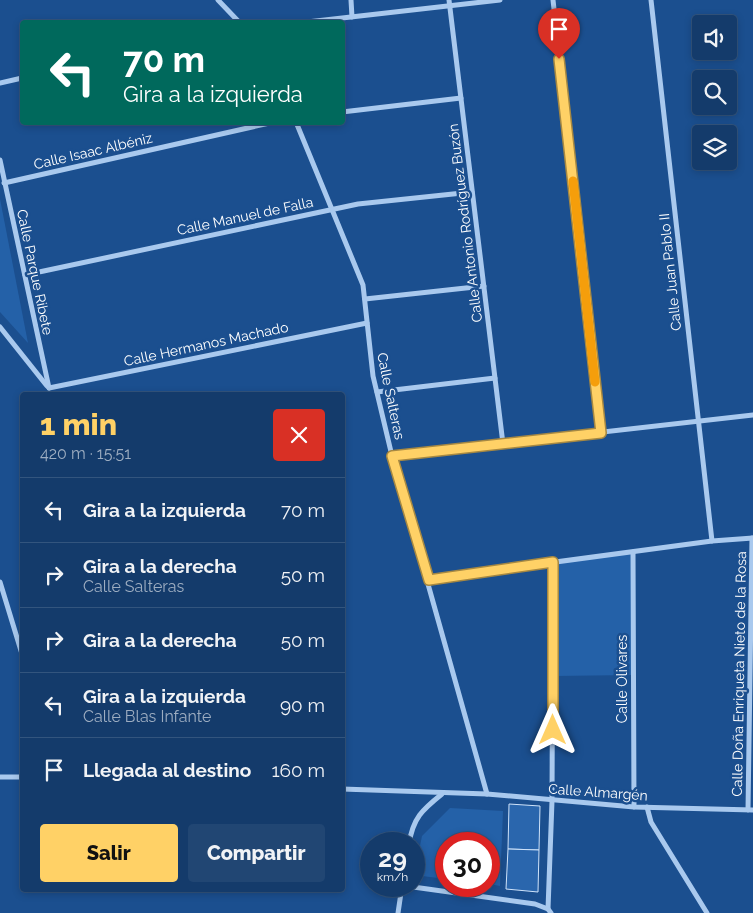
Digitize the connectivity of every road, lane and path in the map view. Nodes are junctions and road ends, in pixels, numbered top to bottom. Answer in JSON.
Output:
{"nodes":[{"id":1,"x":218,"y":0,"type":"edge"},
{"id":2,"x":350,"y":0,"type":"edge"},
{"id":3,"x":500,"y":0,"type":"edge"},
{"id":4,"x":553,"y":0,"type":"edge"},
{"id":5,"x":651,"y":0,"type":"edge"},
{"id":6,"x":450,"y":3,"type":"edge"},
{"id":7,"x":352,"y":17,"type":"junction"},
{"id":8,"x":237,"y":20,"type":"edge"},
{"id":9,"x":325,"y":20,"type":"edge"},
{"id":10,"x":20,"y":78,"type":"edge"},
{"id":11,"x":0,"y":83,"type":"edge"},
{"id":12,"x":461,"y":98,"type":"junction"},
{"id":13,"x":345,"y":112,"type":"edge"},
{"id":14,"x":261,"y":125,"type":"edge"},
{"id":15,"x":297,"y":125,"type":"edge"},
{"id":16,"x":0,"y":160,"type":"edge"},
{"id":17,"x":4,"y":183,"type":"junction"},
{"id":18,"x":472,"y":192,"type":"junction"},
{"id":19,"x":331,"y":209,"type":"junction"},
{"id":20,"x":25,"y":275,"type":"junction"},
{"id":21,"x":484,"y":286,"type":"junction"},
{"id":22,"x":365,"y":299,"type":"junction"},
{"id":23,"x":367,"y":322,"type":"junction"},
{"id":24,"x":0,"y":327,"type":"edge"},
{"id":25,"x":495,"y":378,"type":"junction"},
{"id":26,"x":49,"y":388,"type":"junction"},
{"id":27,"x":377,"y":392,"type":"junction"},
{"id":28,"x":753,"y":415,"type":"edge"},
{"id":29,"x":698,"y":422,"type":"junction"},
{"id":30,"x":601,"y":433,"type":"junction"},
{"id":31,"x":503,"y":444,"type":"junction"},
{"id":32,"x":392,"y":456,"type":"junction"},
{"id":33,"x":752,"y":538,"type":"edge"},
{"id":34,"x":712,"y":541,"type":"junction"},
{"id":35,"x":633,"y":552,"type":"junction"},
{"id":36,"x":553,"y":562,"type":"junction"},
{"id":37,"x":429,"y":580,"type":"junction"},
{"id":38,"x":0,"y":582,"type":"edge"},
{"id":39,"x":20,"y":647,"type":"edge"},
{"id":40,"x":0,"y":777,"type":"edge"},
{"id":41,"x":20,"y":777,"type":"edge"},
{"id":42,"x":345,"y":789,"type":"edge"},
{"id":43,"x":442,"y":794,"type":"junction"},
{"id":44,"x":487,"y":794,"type":"junction"},
{"id":45,"x":552,"y":801,"type":"junction"},
{"id":46,"x":634,"y":807,"type":"junction"},
{"id":47,"x":647,"y":807,"type":"junction"},
{"id":48,"x":751,"y":810,"type":"edge"},
{"id":49,"x":411,"y":832,"type":"edge"},
{"id":50,"x":425,"y":889,"type":"edge"},
{"id":51,"x":400,"y":897,"type":"edge"},
{"id":52,"x":550,"y":911,"type":"edge"},
{"id":53,"x":398,"y":913,"type":"edge"},
{"id":54,"x":707,"y":913,"type":"edge"}],
"edges":[{"from":1,"to":8,"type":"street"},
{"from":2,"to":7,"type":"street"},
{"from":3,"to":6,"type":"street"},
{"from":4,"to":30,"type":"street"},
{"from":5,"to":29,"type":"street","name":"Calle Juan Pablo II"},
{"from":6,"to":7,"type":"street"},
{"from":6,"to":12,"type":"street","name":"Calle Antonio Rodríguez Buzón"},
{"from":7,"to":9,"type":"street"},
{"from":10,"to":11,"type":"street"},
{"from":12,"to":13,"type":"street"},
{"from":12,"to":18,"type":"street","name":"Calle Antonio Rodríguez Buzón"},
{"from":14,"to":17,"type":"street","name":"Calle Isaac Albéniz"},
{"from":15,"to":19,"type":"street","name":"Calle Salteras"},
{"from":16,"to":17,"type":"street","name":"Calle Parque Ribete"},
{"from":17,"to":20,"type":"street","name":"Calle Parque Ribete"},
{"from":18,"to":19,"type":"street","name":"Calle Manuel de Falla"},
{"from":18,"to":21,"type":"street","name":"Calle Antonio Rodríguez Buzón"},
{"from":19,"to":20,"type":"street","name":"Calle Manuel de Falla"},
{"from":19,"to":22,"type":"street","name":"Calle Salteras"},
{"from":20,"to":26,"type":"street","name":"Calle Parque Ribete"},
{"from":21,"to":22,"type":"street"},
{"from":21,"to":25,"type":"street","name":"Calle Antonio Rodríguez Buzón"},
{"from":22,"to":23,"type":"street","name":"Calle Salteras"},
{"from":23,"to":26,"type":"street","name":"Calle Hermanos Machado"},
{"from":23,"to":27,"type":"street","name":"Calle Salteras"},
{"from":24,"to":26,"type":"street"},
{"from":25,"to":27,"type":"street"},
{"from":25,"to":31,"type":"street","name":"Calle Antonio Rodríguez Buzón"},
{"from":27,"to":32,"type":"street","name":"Calle Salteras"},
{"from":28,"to":29,"type":"street"},
{"from":29,"to":30,"type":"street"},
{"from":29,"to":34,"type":"street","name":"Calle Juan Pablo II"},
{"from":30,"to":31,"type":"street"},
{"from":31,"to":32,"type":"street"},
{"from":32,"to":37,"type":"street","name":"Calle Salteras"},
{"from":33,"to":34,"type":"street"},
{"from":33,"to":48,"type":"street","name":"Calle Doña Enriqueta Nieto de la Rosa"},
{"from":34,"to":35,"type":"street"},
{"from":35,"to":36,"type":"street"},
{"from":35,"to":46,"type":"street","name":"Calle Olivares"},
{"from":36,"to":37,"type":"street"},
{"from":36,"to":45,"type":"street"},
{"from":37,"to":44,"type":"street","name":"Calle Salteras"},
{"from":38,"to":39,"type":"street"},
{"from":40,"to":41,"type":"street"},
{"from":42,"to":43,"type":"street","name":"Calle Almargén"},
{"from":43,"to":44,"type":"street","name":"Calle Almargén"},
{"from":43,"to":49,"type":"street"},
{"from":44,"to":45,"type":"street","name":"Calle Almargén"},
{"from":45,"to":46,"type":"street","name":"Calle Almargén"},
{"from":45,"to":52,"type":"street"},
{"from":46,"to":47,"type":"street","name":"Calle Almargén"},
{"from":47,"to":48,"type":"street","name":"Calle Almargén"},
{"from":47,"to":54,"type":"street"},
{"from":50,"to":52,"type":"street"},
{"from":51,"to":53,"type":"street"}]}
